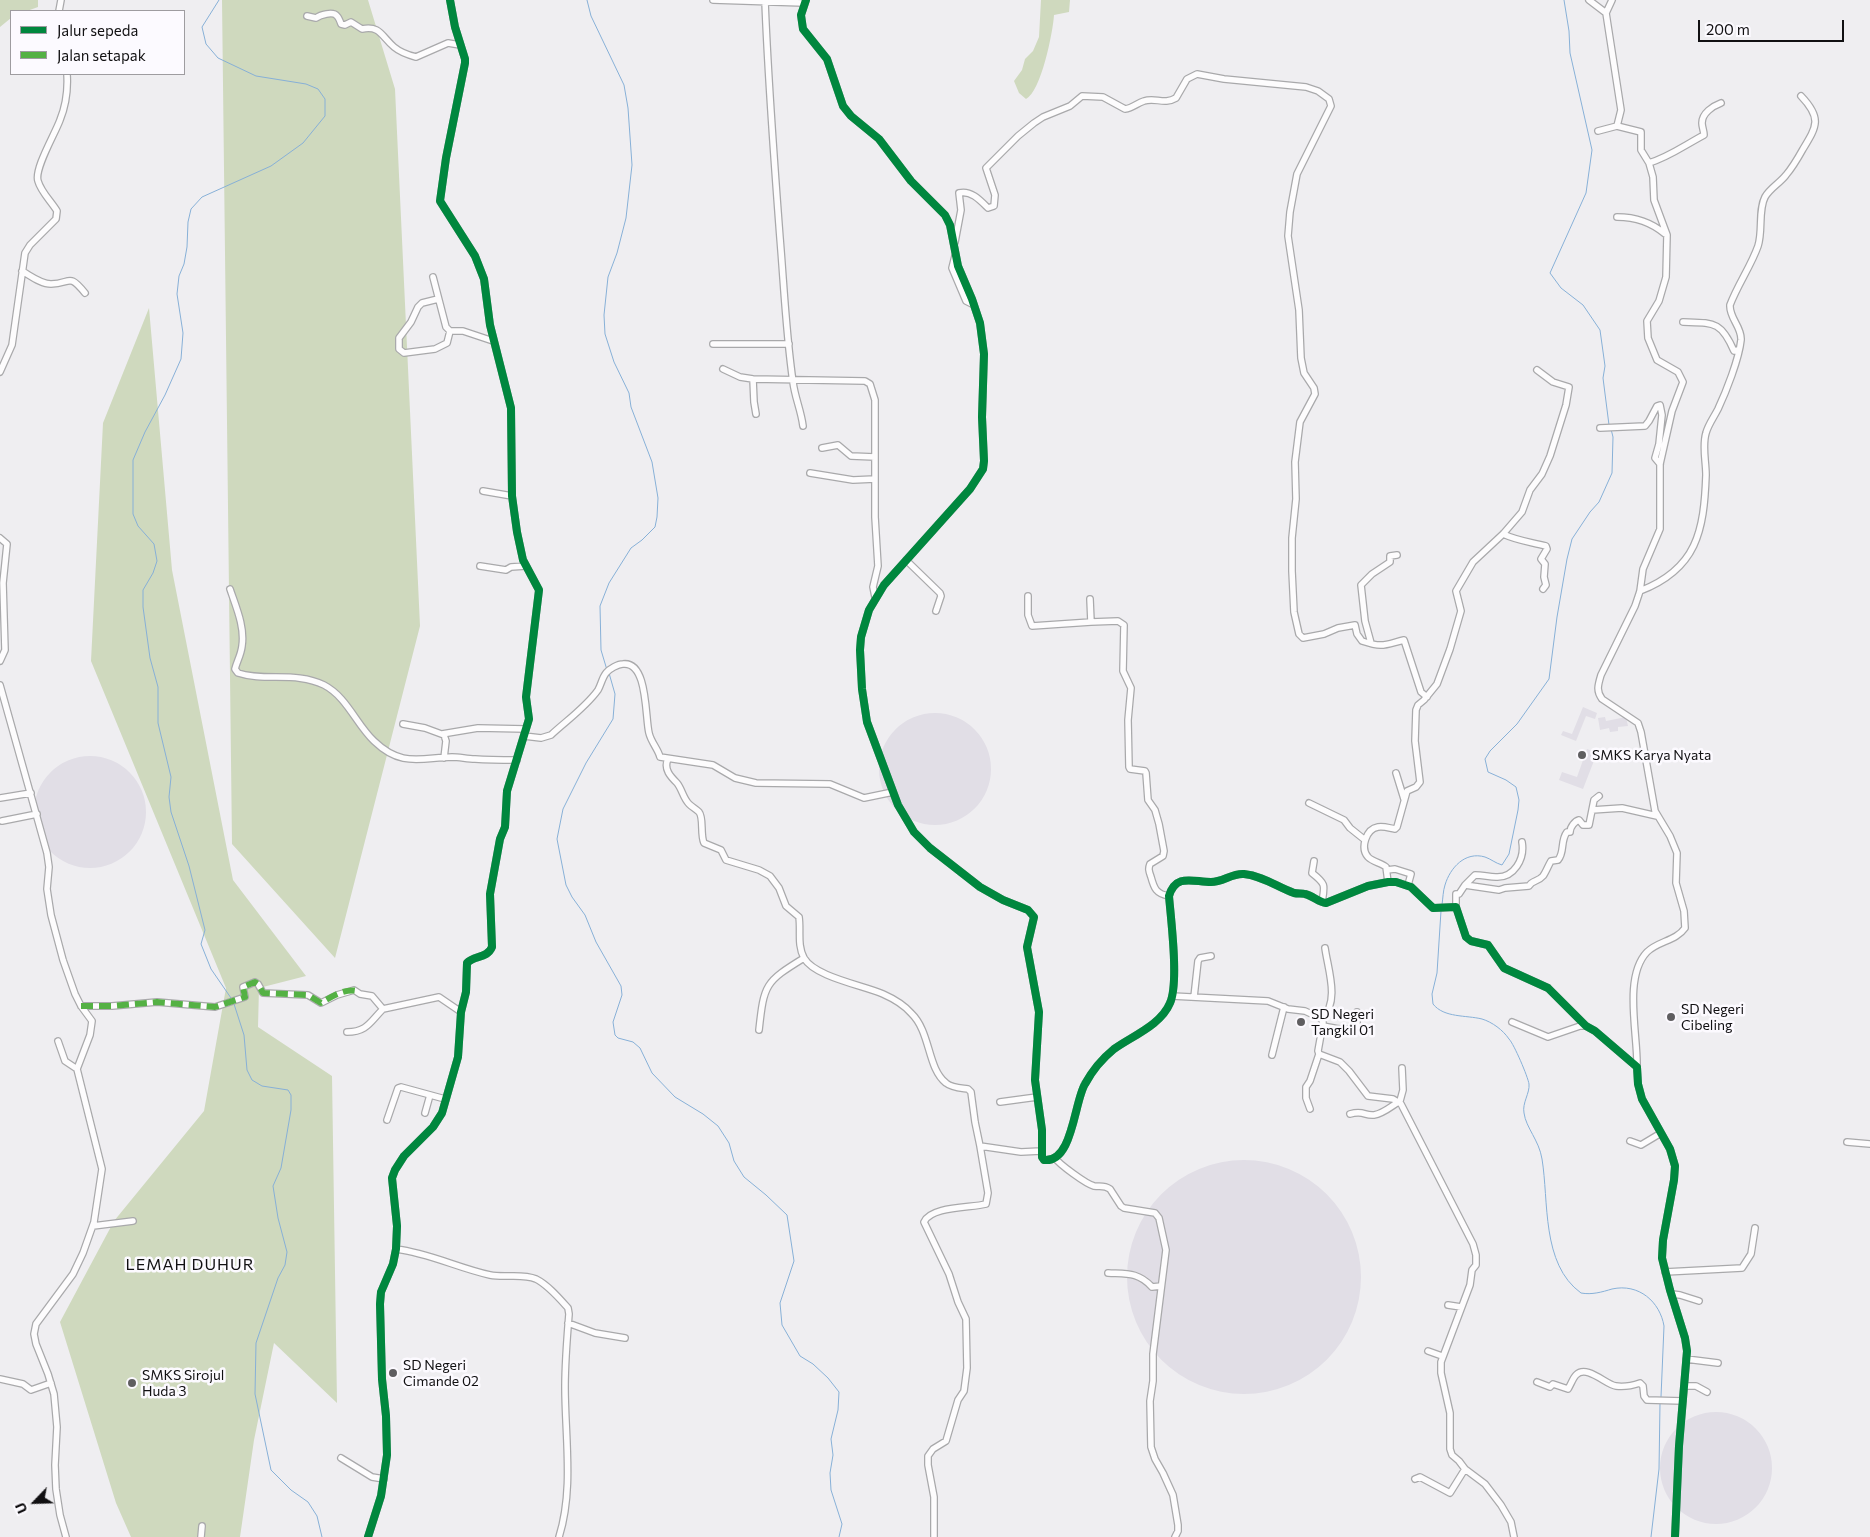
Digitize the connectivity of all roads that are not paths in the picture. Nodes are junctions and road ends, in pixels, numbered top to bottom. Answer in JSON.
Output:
{"nodes":[{"id":1,"x":450,"y":0,"type":"edge"},
{"id":2,"x":713,"y":0,"type":"edge"},
{"id":3,"x":1589,"y":0,"type":"edge"},
{"id":4,"x":1612,"y":0,"type":"edge"},
{"id":5,"x":765,"y":2,"type":"junction"},
{"id":6,"x":805,"y":2,"type":"edge"},
{"id":7,"x":1606,"y":13,"type":"junction"},
{"id":8,"x":307,"y":16,"type":"dead end"},
{"id":9,"x":460,"y":46,"type":"junction"},
{"id":10,"x":67,"y":75,"type":"edge"},
{"id":11,"x":1802,"y":96,"type":"dead end"},
{"id":12,"x":1721,"y":103,"type":"dead end"},
{"id":13,"x":1617,"y":126,"type":"junction"},
{"id":14,"x":1598,"y":131,"type":"dead end"},
{"id":15,"x":1649,"y":163,"type":"junction"},
{"id":16,"x":1617,"y":217,"type":"dead end"},
{"id":17,"x":1666,"y":235,"type":"junction"},
{"id":18,"x":954,"y":247,"type":"junction"},
{"id":19,"x":22,"y":270,"type":"junction"},
{"id":20,"x":433,"y":277,"type":"dead end"},
{"id":21,"x":85,"y":292,"type":"dead end"},
{"id":22,"x":438,"y":299,"type":"junction"},
{"id":23,"x":1683,"y":322,"type":"dead end"},
{"id":24,"x":450,"y":331,"type":"junction"},
{"id":25,"x":493,"y":341,"type":"junction"},
{"id":26,"x":713,"y":344,"type":"dead end"},
{"id":27,"x":789,"y":344,"type":"junction"},
{"id":28,"x":1738,"y":350,"type":"junction"},
{"id":29,"x":722,"y":369,"type":"dead end"},
{"id":30,"x":1537,"y":370,"type":"dead end"},
{"id":31,"x":0,"y":372,"type":"edge"},
{"id":32,"x":752,"y":379,"type":"junction"},
{"id":33,"x":792,"y":380,"type":"junction"},
{"id":34,"x":756,"y":414,"type":"dead end"},
{"id":35,"x":803,"y":426,"type":"dead end"},
{"id":36,"x":1600,"y":428,"type":"dead end"},
{"id":37,"x":822,"y":448,"type":"dead end"},
{"id":38,"x":875,"y":458,"type":"junction"},
{"id":39,"x":1660,"y":464,"type":"junction"},
{"id":40,"x":810,"y":473,"type":"dead end"},
{"id":41,"x":876,"y":479,"type":"junction"},
{"id":42,"x":483,"y":492,"type":"dead end"},
{"id":43,"x":512,"y":496,"type":"junction"},
{"id":44,"x":1503,"y":534,"type":"junction"},
{"id":45,"x":0,"y":538,"type":"edge"},
{"id":46,"x":1397,"y":555,"type":"dead end"},
{"id":47,"x":906,"y":560,"type":"junction"},
{"id":48,"x":480,"y":566,"type":"dead end"},
{"id":49,"x":526,"y":566,"type":"junction"},
{"id":50,"x":230,"y":589,"type":"dead end"},
{"id":51,"x":1544,"y":589,"type":"dead end"},
{"id":52,"x":1640,"y":591,"type":"junction"},
{"id":53,"x":1028,"y":596,"type":"dead end"},
{"id":54,"x":875,"y":597,"type":"junction"},
{"id":55,"x":1090,"y":599,"type":"dead end"},
{"id":56,"x":936,"y":611,"type":"dead end"},
{"id":57,"x":1091,"y":622,"type":"junction"},
{"id":58,"x":1371,"y":643,"type":"junction"},
{"id":59,"x":0,"y":661,"type":"edge"},
{"id":60,"x":0,"y":685,"type":"edge"},
{"id":61,"x":1427,"y":697,"type":"junction"},
{"id":62,"x":403,"y":724,"type":"dead end"},
{"id":63,"x":525,"y":732,"type":"junction"},
{"id":64,"x":442,"y":734,"type":"junction"},
{"id":65,"x":444,"y":758,"type":"junction"},
{"id":66,"x":668,"y":759,"type":"junction"},
{"id":67,"x":517,"y":760,"type":"junction"},
{"id":68,"x":1396,"y":773,"type":"dead end"},
{"id":69,"x":893,"y":792,"type":"junction"},
{"id":70,"x":31,"y":793,"type":"junction"},
{"id":71,"x":1599,"y":796,"type":"dead end"},
{"id":72,"x":0,"y":798,"type":"edge"},
{"id":73,"x":1404,"y":800,"type":"junction"},
{"id":74,"x":1310,"y":803,"type":"dead end"},
{"id":75,"x":1592,"y":810,"type":"junction"},
{"id":76,"x":36,"y":814,"type":"junction"},
{"id":77,"x":1657,"y":816,"type":"junction"},
{"id":78,"x":2,"y":821,"type":"dead end"},
{"id":79,"x":1365,"y":840,"type":"junction"},
{"id":80,"x":1522,"y":842,"type":"dead end"},
{"id":81,"x":1314,"y":861,"type":"dead end"},
{"id":82,"x":1387,"y":870,"type":"junction"},
{"id":83,"x":1388,"y":882,"type":"junction"},
{"id":84,"x":1408,"y":885,"type":"junction"},
{"id":85,"x":1465,"y":886,"type":"junction"},
{"id":86,"x":1169,"y":896,"type":"junction"},
{"id":87,"x":1322,"y":902,"type":"junction"},
{"id":88,"x":1453,"y":907,"type":"junction"},
{"id":89,"x":1325,"y":948,"type":"dead end"},
{"id":90,"x":1211,"y":956,"type":"dead end"},
{"id":91,"x":804,"y":958,"type":"junction"},
{"id":92,"x":1172,"y":996,"type":"junction"},
{"id":93,"x":1194,"y":997,"type":"junction"},
{"id":94,"x":81,"y":1006,"type":"junction"},
{"id":95,"x":1284,"y":1007,"type":"junction"},
{"id":96,"x":383,"y":1008,"type":"junction"},
{"id":97,"x":461,"y":1012,"type":"junction"},
{"id":98,"x":1357,"y":1012,"type":"dead end"},
{"id":99,"x":1322,"y":1019,"type":"junction"},
{"id":100,"x":1512,"y":1022,"type":"dead end"},
{"id":101,"x":1323,"y":1026,"type":"junction"},
{"id":102,"x":1586,"y":1026,"type":"junction"},
{"id":103,"x":759,"y":1030,"type":"dead end"},
{"id":104,"x":347,"y":1032,"type":"dead end"},
{"id":105,"x":58,"y":1041,"type":"dead end"},
{"id":106,"x":1319,"y":1054,"type":"junction"},
{"id":107,"x":1272,"y":1056,"type":"dead end"},
{"id":108,"x":1637,"y":1067,"type":"junction"},
{"id":109,"x":77,"y":1068,"type":"junction"},
{"id":110,"x":1402,"y":1068,"type":"dead end"},
{"id":111,"x":430,"y":1095,"type":"junction"},
{"id":112,"x":1037,"y":1097,"type":"junction"},
{"id":113,"x":446,"y":1099,"type":"junction"},
{"id":114,"x":1000,"y":1102,"type":"dead end"},
{"id":115,"x":1398,"y":1102,"type":"junction"},
{"id":116,"x":1310,"y":1109,"type":"dead end"},
{"id":117,"x":425,"y":1113,"type":"dead end"},
{"id":118,"x":1350,"y":1114,"type":"dead end"},
{"id":119,"x":387,"y":1120,"type":"dead end"},
{"id":120,"x":1661,"y":1133,"type":"junction"},
{"id":121,"x":1630,"y":1141,"type":"dead end"},
{"id":122,"x":1847,"y":1142,"type":"dead end"},
{"id":123,"x":1870,"y":1144,"type":"edge"},
{"id":124,"x":980,"y":1146,"type":"junction"},
{"id":125,"x":1041,"y":1152,"type":"junction"},
{"id":126,"x":1055,"y":1158,"type":"junction"},
{"id":127,"x":133,"y":1221,"type":"dead end"},
{"id":128,"x":92,"y":1226,"type":"junction"},
{"id":129,"x":1755,"y":1228,"type":"dead end"},
{"id":130,"x":396,"y":1248,"type":"junction"},
{"id":131,"x":1665,"y":1272,"type":"junction"},
{"id":132,"x":1108,"y":1273,"type":"dead end"},
{"id":133,"x":1161,"y":1286,"type":"junction"},
{"id":134,"x":1672,"y":1294,"type":"junction"},
{"id":135,"x":1700,"y":1301,"type":"dead end"},
{"id":136,"x":1448,"y":1306,"type":"dead end"},
{"id":137,"x":1461,"y":1307,"type":"junction"},
{"id":138,"x":568,"y":1322,"type":"junction"},
{"id":139,"x":625,"y":1338,"type":"dead end"},
{"id":140,"x":1428,"y":1351,"type":"dead end"},
{"id":141,"x":1442,"y":1356,"type":"junction"},
{"id":142,"x":1686,"y":1358,"type":"junction"},
{"id":143,"x":1718,"y":1362,"type":"dead end"},
{"id":144,"x":0,"y":1379,"type":"edge"},
{"id":145,"x":1538,"y":1382,"type":"dead end"},
{"id":146,"x":51,"y":1383,"type":"junction"},
{"id":147,"x":1684,"y":1386,"type":"junction"},
{"id":148,"x":1707,"y":1392,"type":"dead end"},
{"id":149,"x":1683,"y":1401,"type":"junction"},
{"id":150,"x":341,"y":1458,"type":"dead end"},
{"id":151,"x":1465,"y":1469,"type":"junction"},
{"id":152,"x":384,"y":1479,"type":"junction"},
{"id":153,"x":1415,"y":1479,"type":"dead end"},
{"id":154,"x":202,"y":1526,"type":"dead end"},
{"id":155,"x":66,"y":1537,"type":"edge"},
{"id":156,"x":201,"y":1537,"type":"edge"},
{"id":157,"x":368,"y":1537,"type":"edge"},
{"id":158,"x":559,"y":1537,"type":"edge"},
{"id":159,"x":934,"y":1537,"type":"edge"},
{"id":160,"x":1175,"y":1537,"type":"edge"},
{"id":161,"x":1514,"y":1537,"type":"edge"},
{"id":162,"x":1675,"y":1537,"type":"edge"}],
"edges":[{"from":1,"to":9,"type":"street"},
{"from":2,"to":5,"type":"street"},
{"from":3,"to":7,"type":"street"},
{"from":4,"to":7,"type":"street"},
{"from":5,"to":6,"type":"street"},
{"from":5,"to":27,"type":"street"},
{"from":6,"to":18,"type":"street"},
{"from":7,"to":13,"type":"street"},
{"from":8,"to":9,"type":"street"},
{"from":9,"to":25,"type":"street"},
{"from":10,"to":19,"type":"street"},
{"from":11,"to":28,"type":"street"},
{"from":12,"to":15,"type":"street"},
{"from":13,"to":14,"type":"street"},
{"from":13,"to":15,"type":"street"},
{"from":15,"to":17,"type":"street"},
{"from":16,"to":17,"type":"street"},
{"from":17,"to":39,"type":"street"},
{"from":18,"to":47,"type":"street"},
{"from":18,"to":58,"type":"street"},
{"from":19,"to":21,"type":"street"},
{"from":19,"to":31,"type":"street"},
{"from":20,"to":22,"type":"street"},
{"from":22,"to":24,"type":"street"},
{"from":22,"to":24,"type":"street"},
{"from":23,"to":28,"type":"street"},
{"from":24,"to":25,"type":"street"},
{"from":25,"to":43,"type":"street"},
{"from":26,"to":27,"type":"street"},
{"from":27,"to":33,"type":"street"},
{"from":28,"to":52,"type":"street"},
{"from":29,"to":32,"type":"street"},
{"from":30,"to":44,"type":"street"},
{"from":32,"to":33,"type":"street"},
{"from":32,"to":34,"type":"street"},
{"from":33,"to":35,"type":"street"},
{"from":33,"to":38,"type":"street"},
{"from":36,"to":39,"type":"street"},
{"from":37,"to":38,"type":"street"},
{"from":38,"to":41,"type":"street"},
{"from":39,"to":52,"type":"street"},
{"from":40,"to":41,"type":"street"},
{"from":41,"to":54,"type":"street"},
{"from":42,"to":43,"type":"street"},
{"from":43,"to":49,"type":"street"},
{"from":44,"to":51,"type":"street"},
{"from":44,"to":61,"type":"street"},
{"from":45,"to":59,"type":"street"},
{"from":46,"to":58,"type":"street"},
{"from":47,"to":54,"type":"street"},
{"from":47,"to":56,"type":"street"},
{"from":48,"to":49,"type":"street"},
{"from":49,"to":63,"type":"street"},
{"from":50,"to":65,"type":"street"},
{"from":52,"to":77,"type":"street"},
{"from":53,"to":57,"type":"street"},
{"from":54,"to":69,"type":"street"},
{"from":55,"to":57,"type":"street"},
{"from":57,"to":86,"type":"street"},
{"from":58,"to":61,"type":"street"},
{"from":60,"to":70,"type":"street"},
{"from":61,"to":73,"type":"street"},
{"from":62,"to":64,"type":"street"},
{"from":63,"to":64,"type":"street"},
{"from":63,"to":66,"type":"street"},
{"from":63,"to":67,"type":"street"},
{"from":64,"to":65,"type":"street"},
{"from":65,"to":67,"type":"street"},
{"from":66,"to":69,"type":"street"},
{"from":66,"to":91,"type":"street"},
{"from":67,"to":97,"type":"street"},
{"from":68,"to":73,"type":"street"},
{"from":69,"to":112,"type":"street"},
{"from":70,"to":72,"type":"street"},
{"from":70,"to":76,"type":"street"},
{"from":71,"to":75,"type":"street"},
{"from":73,"to":79,"type":"street"},
{"from":74,"to":79,"type":"street"},
{"from":75,"to":77,"type":"street"},
{"from":75,"to":85,"type":"street"},
{"from":76,"to":78,"type":"street"},
{"from":76,"to":94,"type":"street"},
{"from":77,"to":108,"type":"street"},
{"from":79,"to":82,"type":"street"},
{"from":80,"to":85,"type":"street"},
{"from":81,"to":87,"type":"street"},
{"from":82,"to":83,"type":"street"},
{"from":82,"to":84,"type":"street"},
{"from":83,"to":84,"type":"street"},
{"from":83,"to":87,"type":"street"},
{"from":84,"to":88,"type":"street"},
{"from":85,"to":88,"type":"street"},
{"from":86,"to":87,"type":"street"},
{"from":86,"to":92,"type":"street"},
{"from":88,"to":102,"type":"street"},
{"from":89,"to":99,"type":"street"},
{"from":90,"to":93,"type":"street"},
{"from":91,"to":103,"type":"street"},
{"from":91,"to":124,"type":"street"},
{"from":92,"to":93,"type":"street"},
{"from":92,"to":126,"type":"street"},
{"from":93,"to":95,"type":"street"},
{"from":94,"to":96,"type":"street"},
{"from":94,"to":109,"type":"street"},
{"from":95,"to":99,"type":"street"},
{"from":95,"to":107,"type":"street"},
{"from":96,"to":97,"type":"street"},
{"from":96,"to":104,"type":"street"},
{"from":97,"to":113,"type":"street"},
{"from":98,"to":101,"type":"street"},
{"from":99,"to":101,"type":"street"},
{"from":100,"to":102,"type":"street"},
{"from":101,"to":106,"type":"street"},
{"from":102,"to":108,"type":"street"},
{"from":105,"to":109,"type":"street"},
{"from":106,"to":115,"type":"street"},
{"from":106,"to":116,"type":"street"},
{"from":108,"to":120,"type":"street"},
{"from":109,"to":128,"type":"street"},
{"from":110,"to":115,"type":"street"},
{"from":111,"to":113,"type":"street"},
{"from":111,"to":117,"type":"street"},
{"from":111,"to":119,"type":"street"},
{"from":112,"to":114,"type":"street"},
{"from":112,"to":125,"type":"street"},
{"from":113,"to":130,"type":"street"},
{"from":115,"to":118,"type":"street"},
{"from":115,"to":137,"type":"street"},
{"from":120,"to":121,"type":"street"},
{"from":120,"to":131,"type":"street"},
{"from":122,"to":123,"type":"street"},
{"from":124,"to":125,"type":"street"},
{"from":124,"to":159,"type":"street"},
{"from":125,"to":126,"type":"street"},
{"from":126,"to":133,"type":"street"},
{"from":127,"to":128,"type":"street"},
{"from":128,"to":146,"type":"street"},
{"from":129,"to":131,"type":"street"},
{"from":130,"to":138,"type":"street"},
{"from":130,"to":152,"type":"street"},
{"from":131,"to":134,"type":"street"},
{"from":132,"to":133,"type":"street"},
{"from":133,"to":160,"type":"street"},
{"from":134,"to":135,"type":"street"},
{"from":134,"to":142,"type":"street"},
{"from":136,"to":137,"type":"street"},
{"from":137,"to":141,"type":"street"},
{"from":138,"to":139,"type":"street"},
{"from":138,"to":158,"type":"street"},
{"from":140,"to":141,"type":"street"},
{"from":141,"to":151,"type":"street"},
{"from":142,"to":143,"type":"street"},
{"from":142,"to":147,"type":"street"},
{"from":144,"to":146,"type":"street"},
{"from":145,"to":149,"type":"street"},
{"from":146,"to":155,"type":"street"},
{"from":147,"to":148,"type":"street"},
{"from":147,"to":149,"type":"street"},
{"from":149,"to":162,"type":"street"},
{"from":150,"to":152,"type":"street"},
{"from":151,"to":153,"type":"street"},
{"from":151,"to":161,"type":"street"},
{"from":152,"to":157,"type":"street"},
{"from":154,"to":156,"type":"street"}]}
